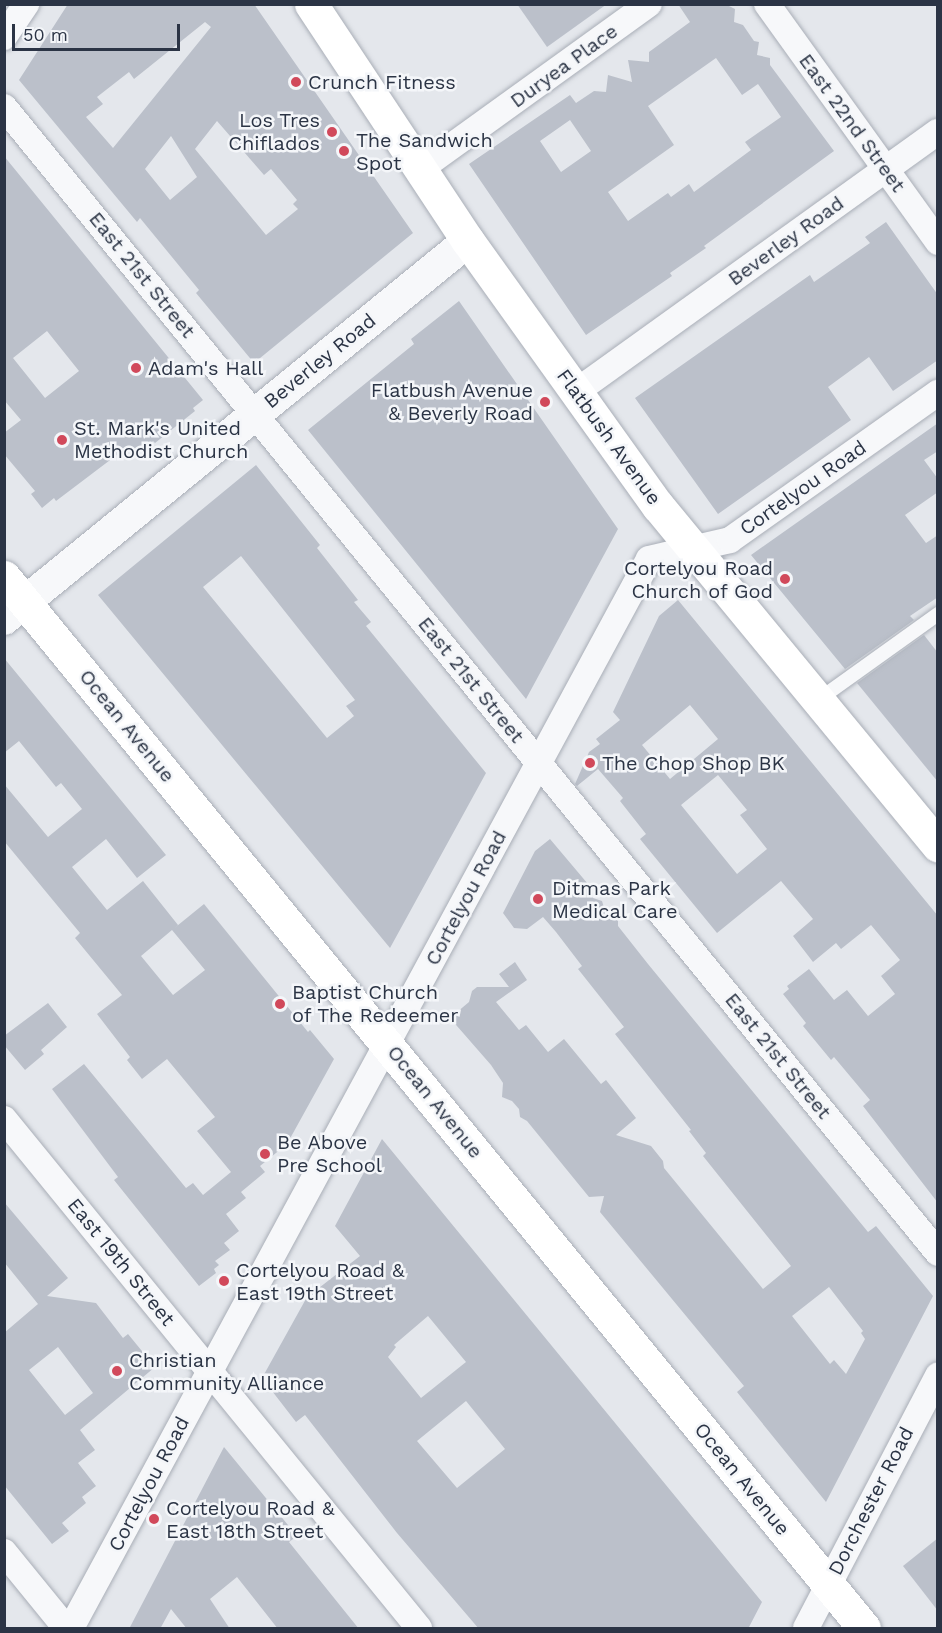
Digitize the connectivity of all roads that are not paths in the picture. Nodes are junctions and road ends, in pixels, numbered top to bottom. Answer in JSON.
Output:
{"nodes":[{"id":1,"x":26,"y":4,"type":"edge"},
{"id":2,"x":311,"y":4,"type":"edge"},
{"id":3,"x":649,"y":4,"type":"edge"},
{"id":4,"x":767,"y":4,"type":"edge"},
{"id":5,"x":4,"y":37,"type":"edge"},
{"id":6,"x":4,"y":106,"type":"edge"},
{"id":7,"x":938,"y":132,"type":"edge"},
{"id":8,"x":420,"y":169,"type":"junction"},
{"id":9,"x":885,"y":170,"type":"junction"},
{"id":10,"x":468,"y":241,"type":"junction"},
{"id":11,"x":938,"y":242,"type":"edge"},
{"id":12,"x":577,"y":391,"type":"junction"},
{"id":13,"x":938,"y":393,"type":"edge"},
{"id":14,"x":256,"y":414,"type":"junction"},
{"id":15,"x":693,"y":548,"type":"junction"},
{"id":16,"x":4,"y":577,"type":"edge"},
{"id":17,"x":15,"y":610,"type":"edge"},
{"id":18,"x":938,"y":614,"type":"edge"},
{"id":19,"x":818,"y":700,"type":"junction"},
{"id":20,"x":540,"y":763,"type":"junction"},
{"id":21,"x":938,"y":846,"type":"edge"},
{"id":22,"x":388,"y":1043,"type":"junction"},
{"id":23,"x":4,"y":1119,"type":"edge"},
{"id":24,"x":938,"y":1253,"type":"edge"},
{"id":25,"x":210,"y":1372,"type":"junction"},
{"id":26,"x":938,"y":1375,"type":"edge"},
{"id":27,"x":4,"y":1552,"type":"edge"},
{"id":28,"x":828,"y":1584,"type":"junction"},
{"id":29,"x":66,"y":1629,"type":"edge"},
{"id":30,"x":71,"y":1629,"type":"edge"},
{"id":31,"x":419,"y":1629,"type":"edge"},
{"id":32,"x":806,"y":1629,"type":"edge"},
{"id":33,"x":864,"y":1629,"type":"edge"}],
"edges":[{"from":1,"to":5,"type":"street"},
{"from":2,"to":8,"type":"main road","name":"Flatbush Avenue"},
{"from":3,"to":8,"type":"street","name":"Duryea Place"},
{"from":4,"to":9,"type":"street","name":"East 22nd Street"},
{"from":6,"to":14,"type":"street","name":"East 21st Street"},
{"from":7,"to":9,"type":"street","name":"Beverley Road"},
{"from":8,"to":10,"type":"main road","name":"Flatbush Avenue"},
{"from":9,"to":11,"type":"street","name":"East 22nd Street"},
{"from":9,"to":12,"type":"street","name":"Beverley Road"},
{"from":10,"to":12,"type":"main road","name":"Flatbush Avenue"},
{"from":10,"to":14,"type":"street","name":"Beverley Road"},
{"from":12,"to":15,"type":"main road","name":"Flatbush Avenue"},
{"from":13,"to":15,"type":"street","name":"Cortelyou Road"},
{"from":14,"to":17,"type":"street","name":"Beverley Road"},
{"from":14,"to":20,"type":"street","name":"East 21st Street"},
{"from":15,"to":19,"type":"main road","name":"Flatbush Avenue"},
{"from":15,"to":20,"type":"street","name":"Cortelyou Road"},
{"from":16,"to":17,"type":"main road","name":"Ocean Avenue"},
{"from":17,"to":22,"type":"main road","name":"Ocean Avenue"},
{"from":18,"to":19,"type":"lane"},
{"from":19,"to":21,"type":"main road","name":"Flatbush Avenue"},
{"from":20,"to":22,"type":"street","name":"Cortelyou Road"},
{"from":20,"to":24,"type":"street","name":"East 21st Street"},
{"from":22,"to":25,"type":"street","name":"Cortelyou Road"},
{"from":22,"to":28,"type":"main road","name":"Ocean Avenue"},
{"from":23,"to":25,"type":"street","name":"East 19th Street"},
{"from":25,"to":30,"type":"street","name":"Cortelyou Road"},
{"from":25,"to":31,"type":"street","name":"East 19th Street"},
{"from":26,"to":28,"type":"street","name":"Dorchester Road"},
{"from":27,"to":29,"type":"street"},
{"from":28,"to":32,"type":"street","name":"Dorchester Road"},
{"from":28,"to":33,"type":"main road","name":"Ocean Avenue"}]}
